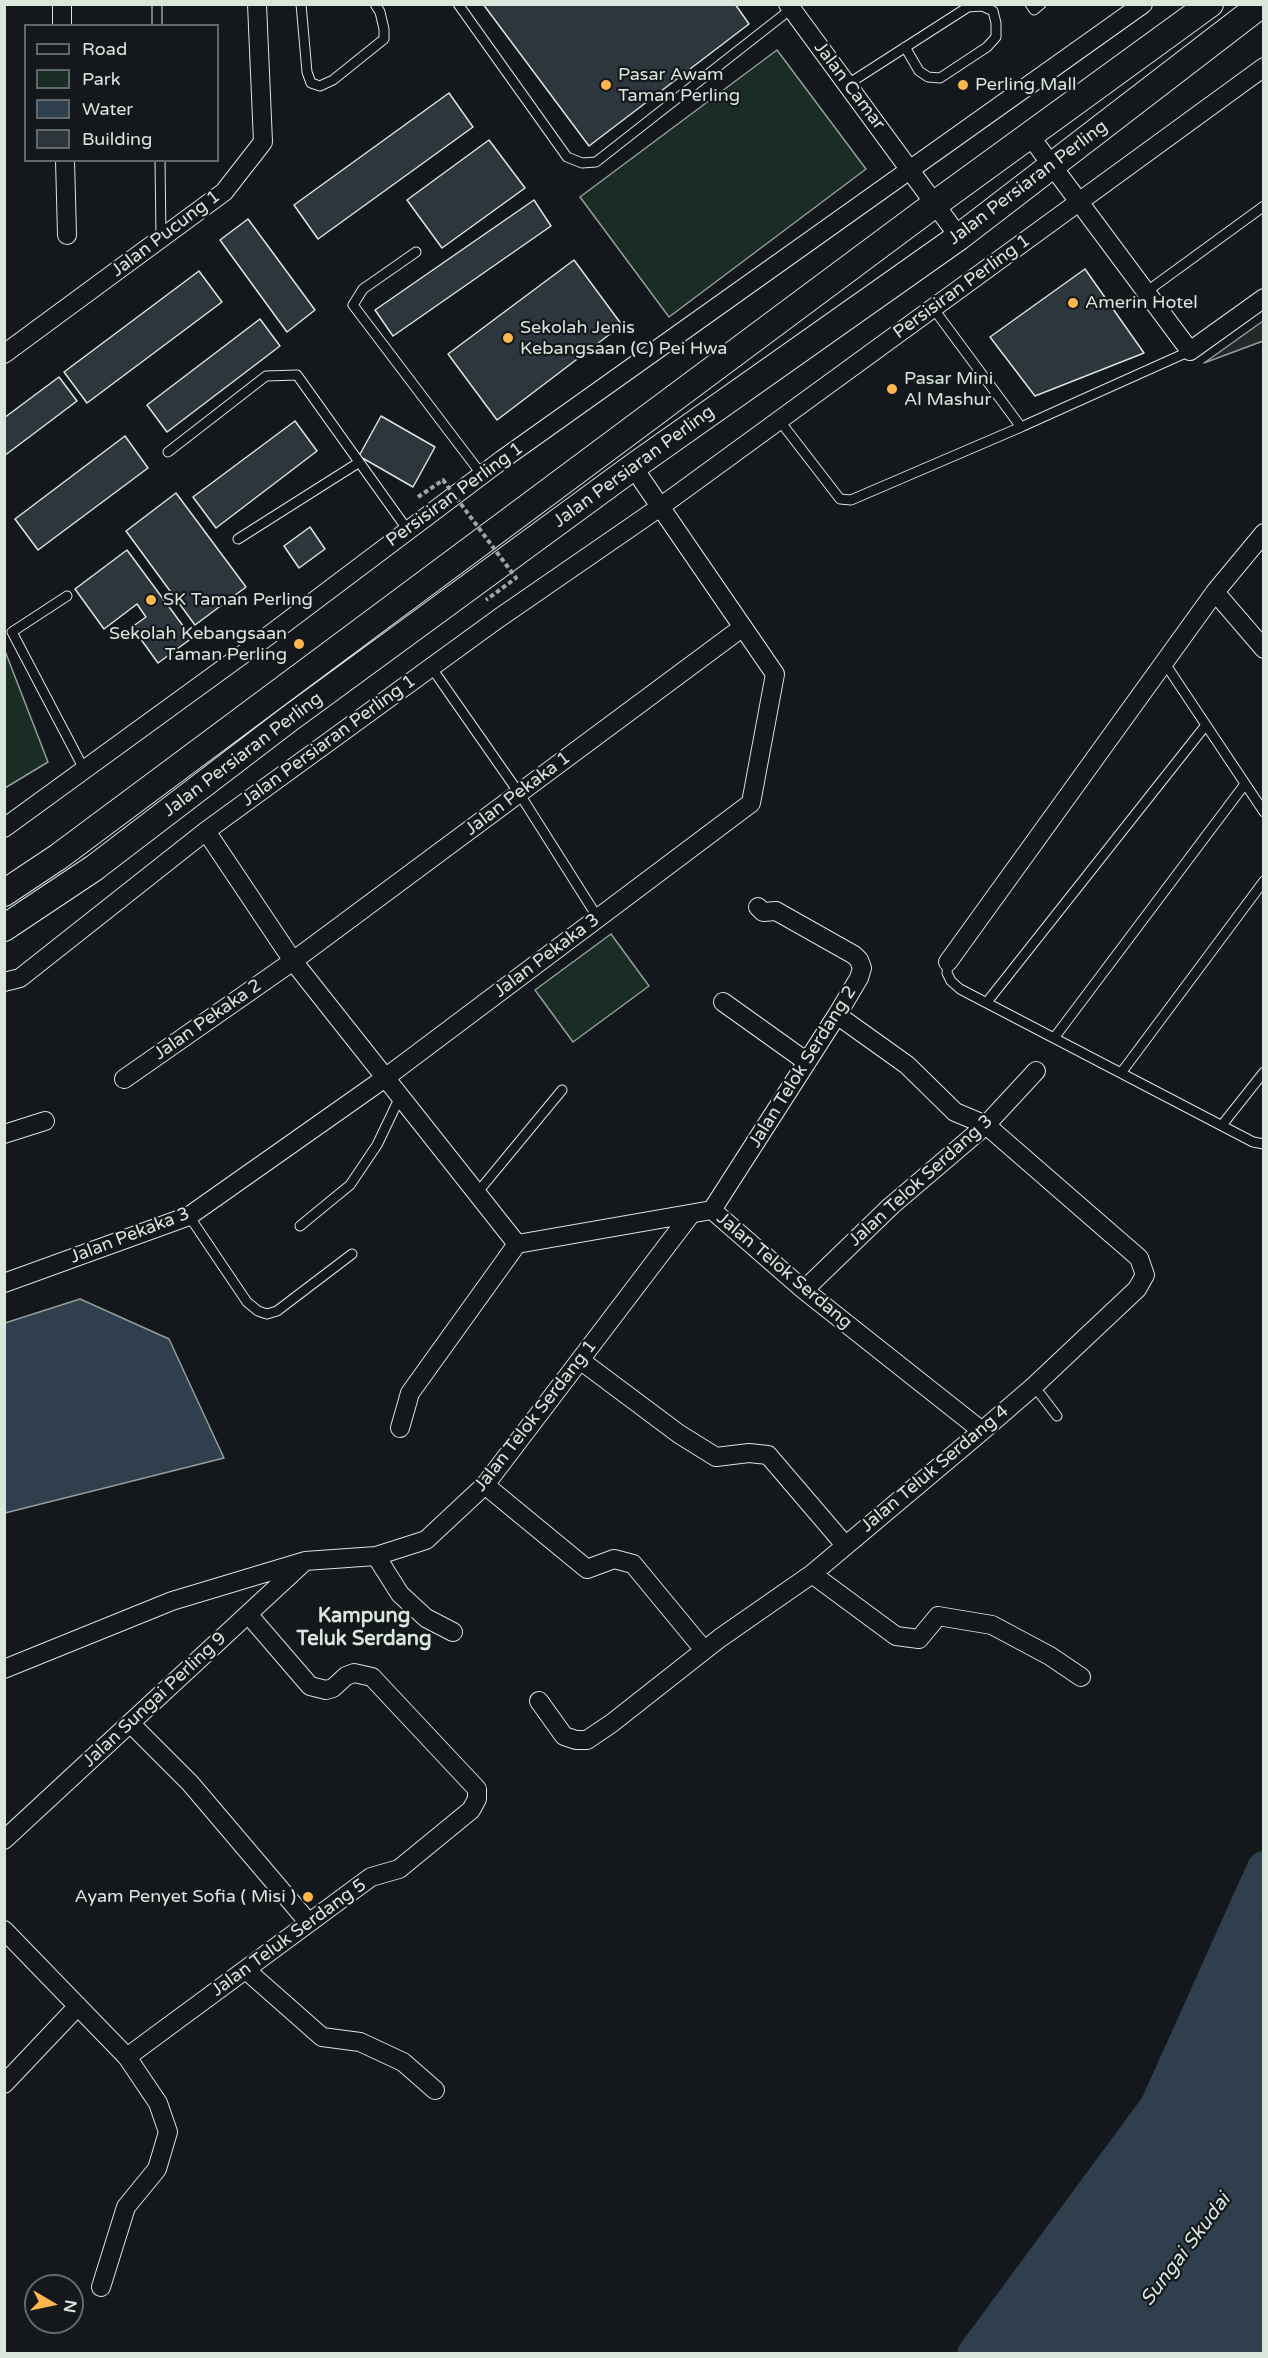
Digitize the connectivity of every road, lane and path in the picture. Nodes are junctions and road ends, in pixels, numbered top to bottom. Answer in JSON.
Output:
{"nodes":[{"id":1,"x":62,"y":4,"type":"edge"},
{"id":2,"x":157,"y":4,"type":"edge"},
{"id":3,"x":258,"y":4,"type":"edge"},
{"id":4,"x":301,"y":4,"type":"edge"},
{"id":5,"x":375,"y":4,"type":"edge"},
{"id":6,"x":458,"y":4,"type":"edge"},
{"id":7,"x":1030,"y":4,"type":"edge"},
{"id":8,"x":1041,"y":4,"type":"edge"},
{"id":9,"x":1143,"y":4,"type":"edge"},
{"id":10,"x":1210,"y":4,"type":"edge"},
{"id":11,"x":1262,"y":4,"type":"edge"},
{"id":12,"x":790,"y":7,"type":"edge"},
{"id":13,"x":62,"y":24,"type":"edge"},
{"id":14,"x":157,"y":24,"type":"edge"},
{"id":15,"x":905,"y":47,"type":"junction"},
{"id":16,"x":1263,"y":67,"type":"edge"},
{"id":17,"x":848,"y":84,"type":"junction"},
{"id":18,"x":1030,"y":136,"type":"junction"},
{"id":19,"x":65,"y":162,"type":"edge"},
{"id":20,"x":160,"y":162,"type":"edge"},
{"id":21,"x":1052,"y":165,"type":"junction"},
{"id":22,"x":910,"y":168,"type":"junction"},
{"id":23,"x":1079,"y":201,"type":"junction"},
{"id":24,"x":935,"y":204,"type":"junction"},
{"id":25,"x":1263,"y":206,"type":"edge"},
{"id":26,"x":67,"y":236,"type":"dead end"},
{"id":27,"x":959,"y":237,"type":"junction"},
{"id":28,"x":161,"y":238,"type":"junction"},
{"id":29,"x":416,"y":252,"type":"dead end"},
{"id":30,"x":1146,"y":292,"type":"junction"},
{"id":31,"x":1263,"y":297,"type":"edge"},
{"id":32,"x":933,"y":308,"type":"junction"},
{"id":33,"x":1190,"y":351,"type":"junction"},
{"id":34,"x":4,"y":354,"type":"edge"},
{"id":35,"x":779,"y":420,"type":"junction"},
{"id":36,"x":1021,"y":427,"type":"junction"},
{"id":37,"x":168,"y":452,"type":"dead end"},
{"id":38,"x":358,"y":463,"type":"junction"},
{"id":39,"x":633,"y":467,"type":"junction"},
{"id":40,"x":482,"y":475,"type":"junction"},
{"id":41,"x":418,"y":497,"type":"dead end"},
{"id":42,"x":660,"y":507,"type":"junction"},
{"id":43,"x":407,"y":529,"type":"junction"},
{"id":44,"x":1263,"y":533,"type":"edge"},
{"id":45,"x":238,"y":539,"type":"dead end"},
{"id":46,"x":1215,"y":592,"type":"junction"},
{"id":47,"x":67,"y":596,"type":"dead end"},
{"id":48,"x":486,"y":600,"type":"dead end"},
{"id":49,"x":743,"y":627,"type":"junction"},
{"id":50,"x":1263,"y":649,"type":"edge"},
{"id":51,"x":1164,"y":662,"type":"junction"},
{"id":52,"x":431,"y":667,"type":"junction"},
{"id":53,"x":1206,"y":725,"type":"junction"},
{"id":54,"x":85,"y":771,"type":"junction"},
{"id":55,"x":1245,"y":784,"type":"junction"},
{"id":56,"x":519,"y":793,"type":"junction"},
{"id":57,"x":1263,"y":812,"type":"edge"},
{"id":58,"x":4,"y":828,"type":"edge"},
{"id":59,"x":206,"y":831,"type":"junction"},
{"id":60,"x":1263,"y":881,"type":"edge"},
{"id":61,"x":4,"y":893,"type":"edge"},
{"id":62,"x":758,"y":907,"type":"dead end"},
{"id":63,"x":598,"y":918,"type":"junction"},
{"id":64,"x":4,"y":928,"type":"edge"},
{"id":65,"x":293,"y":961,"type":"junction"},
{"id":66,"x":948,"y":962,"type":"joint"},
{"id":67,"x":4,"y":982,"type":"edge"},
{"id":68,"x":723,"y":1002,"type":"dead end"},
{"id":69,"x":987,"y":1002,"type":"junction"},
{"id":70,"x":837,"y":1015,"type":"junction"},
{"id":71,"x":1054,"y":1038,"type":"junction"},
{"id":72,"x":807,"y":1062,"type":"junction"},
{"id":73,"x":1036,"y":1071,"type":"dead end"},
{"id":74,"x":1263,"y":1072,"type":"edge"},
{"id":75,"x":1121,"y":1073,"type":"junction"},
{"id":76,"x":385,"y":1078,"type":"junction"},
{"id":77,"x":124,"y":1079,"type":"dead end"},
{"id":78,"x":562,"y":1090,"type":"dead end"},
{"id":79,"x":400,"y":1097,"type":"junction"},
{"id":80,"x":45,"y":1121,"type":"dead end"},
{"id":81,"x":986,"y":1125,"type":"junction"},
{"id":82,"x":1222,"y":1125,"type":"junction"},
{"id":83,"x":4,"y":1134,"type":"edge"},
{"id":84,"x":1263,"y":1144,"type":"edge"},
{"id":85,"x":477,"y":1193,"type":"junction"},
{"id":86,"x":712,"y":1210,"type":"junction"},
{"id":87,"x":691,"y":1214,"type":"junction"},
{"id":88,"x":189,"y":1216,"type":"junction"},
{"id":89,"x":300,"y":1226,"type":"dead end"},
{"id":90,"x":518,"y":1244,"type":"junction"},
{"id":91,"x":352,"y":1254,"type":"dead end"},
{"id":92,"x":4,"y":1283,"type":"edge"},
{"id":93,"x":804,"y":1290,"type":"junction"},
{"id":94,"x":580,"y":1360,"type":"junction"},
{"id":95,"x":1034,"y":1386,"type":"junction"},
{"id":96,"x":1057,"y":1416,"type":"dead end"},
{"id":97,"x":400,"y":1428,"type":"dead end"},
{"id":98,"x":982,"y":1431,"type":"junction"},
{"id":99,"x":485,"y":1485,"type":"junction"},
{"id":100,"x":845,"y":1545,"type":"junction"},
{"id":101,"x":376,"y":1556,"type":"junction"},
{"id":102,"x":305,"y":1561,"type":"junction"},
{"id":103,"x":812,"y":1574,"type":"junction"},
{"id":104,"x":248,"y":1614,"type":"junction"},
{"id":105,"x":453,"y":1632,"type":"dead end"},
{"id":106,"x":704,"y":1650,"type":"junction"},
{"id":107,"x":4,"y":1669,"type":"edge"},
{"id":108,"x":1081,"y":1677,"type":"dead end"},
{"id":109,"x":539,"y":1701,"type":"dead end"},
{"id":110,"x":130,"y":1723,"type":"junction"},
{"id":111,"x":4,"y":1840,"type":"edge"},
{"id":112,"x":309,"y":1923,"type":"junction"},
{"id":113,"x":4,"y":1930,"type":"edge"},
{"id":114,"x":246,"y":1970,"type":"junction"},
{"id":115,"x":78,"y":2006,"type":"junction"},
{"id":116,"x":127,"y":2057,"type":"junction"},
{"id":117,"x":4,"y":2084,"type":"edge"},
{"id":118,"x":435,"y":2090,"type":"dead end"},
{"id":119,"x":101,"y":2287,"type":"dead end"}],
"edges":[{"from":1,"to":13,"type":"street"},
{"from":2,"to":14,"type":"lane"},
{"from":3,"to":28,"type":"street","name":"Jalan Pucung 1"},
{"from":4,"to":5,"type":"lane"},
{"from":6,"to":12,"type":"lane"},
{"from":7,"to":8,"type":"lane"},
{"from":9,"to":22,"type":"street","name":"Persisiran Perling 1"},
{"from":10,"to":18,"type":"main road","name":"Jalan Persiaran Perling"},
{"from":11,"to":21,"type":"main road","name":"Jalan Persiaran Perling"},
{"from":12,"to":17,"type":"street","name":"Jalan Camar"},
{"from":15,"to":15,"type":"lane"},
{"from":15,"to":17,"type":"lane"},
{"from":16,"to":23,"type":"street","name":"Persisiran Perling 1"},
{"from":17,"to":22,"type":"street","name":"Jalan Camar"},
{"from":18,"to":21,"type":"street"},
{"from":18,"to":24,"type":"main road","name":"Jalan Persiaran Perling"},
{"from":19,"to":26,"type":"street"},
{"from":20,"to":28,"type":"lane"},
{"from":21,"to":23,"type":"street"},
{"from":21,"to":27,"type":"main road","name":"Jalan Persiaran Perling"},
{"from":22,"to":24,"type":"street","name":"Jalan Camar"},
{"from":22,"to":40,"type":"street","name":"Persisiran Perling 1"},
{"from":23,"to":30,"type":"street"},
{"from":23,"to":32,"type":"street","name":"Persisiran Perling 1"},
{"from":24,"to":27,"type":"street","name":"Jalan Camar"},
{"from":24,"to":61,"type":"main road","name":"Jalan Persiaran Perling"},
{"from":25,"to":30,"type":"lane"},
{"from":27,"to":39,"type":"main road","name":"Jalan Persiaran Perling"},
{"from":28,"to":34,"type":"street","name":"Jalan Pucung 1"},
{"from":29,"to":40,"type":"lane"},
{"from":30,"to":33,"type":"street"},
{"from":31,"to":33,"type":"street"},
{"from":32,"to":35,"type":"street","name":"Persisiran Perling 1"},
{"from":32,"to":36,"type":"lane"},
{"from":33,"to":36,"type":"lane"},
{"from":35,"to":36,"type":"lane"},
{"from":35,"to":42,"type":"street","name":"Persisiran Perling 1"},
{"from":37,"to":38,"type":"lane"},
{"from":38,"to":43,"type":"lane"},
{"from":38,"to":45,"type":"lane"},
{"from":39,"to":42,"type":"street","name":"Jalan Pekaka 3"},
{"from":39,"to":64,"type":"main road","name":"Jalan Persiaran Perling"},
{"from":40,"to":43,"type":"street","name":"Persisiran Perling 1"},
{"from":41,"to":48,"type":"path","bridge":true},
{"from":42,"to":49,"type":"street","name":"Jalan Pekaka 3"},
{"from":42,"to":52,"type":"street","name":"Jalan Persiaran Perling 1"},
{"from":43,"to":54,"type":"street","name":"Persisiran Perling 1"},
{"from":44,"to":46,"type":"street"},
{"from":46,"to":50,"type":"street"},
{"from":46,"to":51,"type":"street"},
{"from":47,"to":54,"type":"lane"},
{"from":49,"to":56,"type":"street","name":"Jalan Pekaka 1"},
{"from":49,"to":63,"type":"street","name":"Jalan Pekaka 3"},
{"from":51,"to":53,"type":"lane"},
{"from":51,"to":66,"type":"street"},
{"from":52,"to":56,"type":"lane"},
{"from":52,"to":59,"type":"street","name":"Jalan Persiaran Perling 1"},
{"from":53,"to":55,"type":"lane"},
{"from":53,"to":69,"type":"lane"},
{"from":54,"to":58,"type":"street","name":"Persisiran Perling 1"},
{"from":55,"to":57,"type":"lane"},
{"from":55,"to":71,"type":"lane"},
{"from":56,"to":63,"type":"lane"},
{"from":56,"to":65,"type":"street","name":"Jalan Pekaka 1"},
{"from":59,"to":65,"type":"street"},
{"from":59,"to":67,"type":"street","name":"Jalan Persiaran Perling 1"},
{"from":60,"to":75,"type":"lane"},
{"from":62,"to":70,"type":"street","name":"Jalan Telok Serdang 2"},
{"from":63,"to":76,"type":"street","name":"Jalan Pekaka 3"},
{"from":65,"to":76,"type":"street"},
{"from":65,"to":77,"type":"street","name":"Jalan Pekaka 2"},
{"from":66,"to":69,"type":"lane"},
{"from":68,"to":72,"type":"street"},
{"from":69,"to":71,"type":"lane"},
{"from":70,"to":72,"type":"street","name":"Jalan Telok Serdang 2"},
{"from":70,"to":81,"type":"street"},
{"from":71,"to":75,"type":"lane"},
{"from":72,"to":86,"type":"street","name":"Jalan Telok Serdang 2"},
{"from":73,"to":81,"type":"street","name":"Jalan Telok Serdang 3"},
{"from":74,"to":82,"type":"lane"},
{"from":75,"to":82,"type":"lane"},
{"from":76,"to":79,"type":"street"},
{"from":76,"to":88,"type":"street","name":"Jalan Pekaka 3"},
{"from":78,"to":85,"type":"lane"},
{"from":79,"to":85,"type":"street"},
{"from":79,"to":89,"type":"lane"},
{"from":80,"to":83,"type":"street"},
{"from":81,"to":93,"type":"street","name":"Jalan Telok Serdang 3"},
{"from":81,"to":95,"type":"street","name":"Jalan Teluk Serdang 4"},
{"from":82,"to":84,"type":"lane"},
{"from":85,"to":90,"type":"street"},
{"from":86,"to":87,"type":"street","name":"Jalan Telok Serdang"},
{"from":86,"to":93,"type":"street","name":"Jalan Telok Serdang"},
{"from":87,"to":90,"type":"street","name":"Jalan Telok Serdang"},
{"from":87,"to":94,"type":"street","name":"Jalan Telok Serdang 1"},
{"from":88,"to":91,"type":"lane"},
{"from":88,"to":92,"type":"street","name":"Jalan Pekaka 3"},
{"from":90,"to":97,"type":"street"},
{"from":93,"to":98,"type":"street","name":"Jalan Telok Serdang"},
{"from":94,"to":99,"type":"street","name":"Jalan Telok Serdang 1"},
{"from":94,"to":100,"type":"street"},
{"from":95,"to":96,"type":"lane"},
{"from":95,"to":98,"type":"street","name":"Jalan Teluk Serdang 4"},
{"from":98,"to":100,"type":"street","name":"Jalan Teluk Serdang 4"},
{"from":99,"to":101,"type":"street","name":"Jalan Telok Serdang 1"},
{"from":99,"to":106,"type":"street"},
{"from":100,"to":103,"type":"street","name":"Jalan Teluk Serdang 4"},
{"from":101,"to":102,"type":"street","name":"Jalan Telok Serdang 1"},
{"from":101,"to":105,"type":"street"},
{"from":102,"to":104,"type":"street","name":"Jalan Sungai Perling 9"},
{"from":102,"to":107,"type":"street","name":"Jalan Telok Serdang 1"},
{"from":103,"to":106,"type":"street","name":"Jalan Teluk Serdang 4"},
{"from":103,"to":108,"type":"street"},
{"from":104,"to":110,"type":"street","name":"Jalan Sungai Perling 9"},
{"from":104,"to":112,"type":"street","name":"Jalan Teluk Serdang 5"},
{"from":106,"to":109,"type":"street","name":"Jalan Teluk Serdang 4"},
{"from":110,"to":111,"type":"street","name":"Jalan Sungai Perling 9"},
{"from":110,"to":112,"type":"street"},
{"from":112,"to":114,"type":"street","name":"Jalan Teluk Serdang 5"},
{"from":113,"to":115,"type":"street"},
{"from":114,"to":116,"type":"street","name":"Jalan Teluk Serdang 5"},
{"from":114,"to":118,"type":"street"},
{"from":115,"to":116,"type":"street"},
{"from":115,"to":117,"type":"street"},
{"from":116,"to":119,"type":"street"}]}
